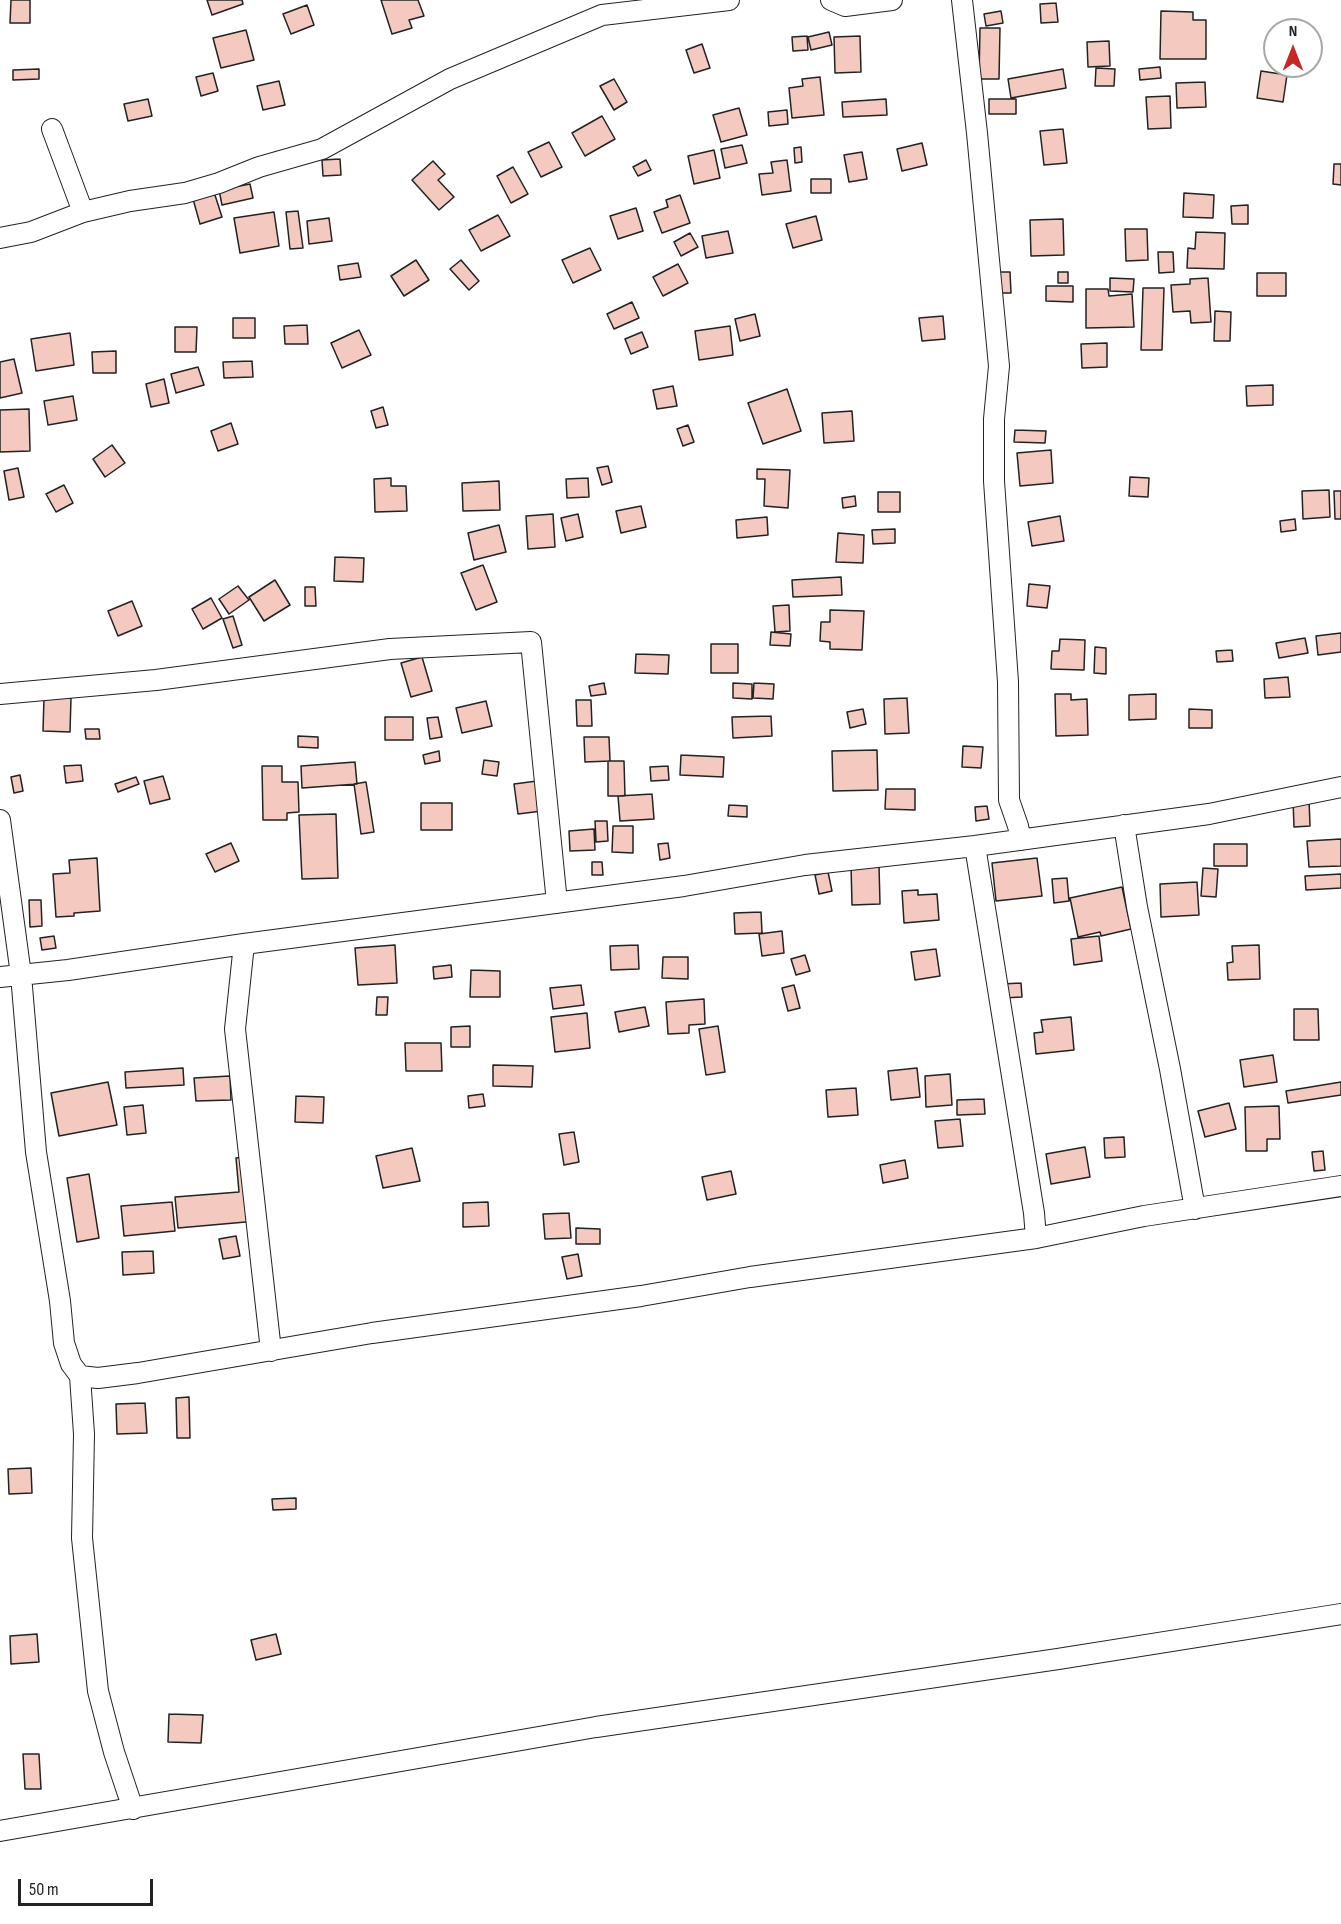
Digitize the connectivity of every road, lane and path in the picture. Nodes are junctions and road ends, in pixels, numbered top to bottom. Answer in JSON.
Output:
{"nodes":[{"id":1,"x":729,"y":0,"type":"edge"},
{"id":2,"x":831,"y":0,"type":"edge"},
{"id":3,"x":892,"y":0,"type":"edge"},
{"id":4,"x":962,"y":0,"type":"edge"},
{"id":5,"x":52,"y":129,"type":"dead end"},
{"id":6,"x":83,"y":212,"type":"junction"},
{"id":7,"x":0,"y":238,"type":"edge"},
{"id":8,"x":0,"y":694,"type":"edge"},
{"id":9,"x":1341,"y":787,"type":"edge"},
{"id":10,"x":0,"y":819,"type":"edge"},
{"id":11,"x":1124,"y":825,"type":"junction"},
{"id":12,"x":1021,"y":840,"type":"junction"},
{"id":13,"x":975,"y":846,"type":"junction"},
{"id":14,"x":557,"y":903,"type":"junction"},
{"id":15,"x":244,"y":944,"type":"junction"},
{"id":16,"x":21,"y":975,"type":"junction"},
{"id":17,"x":0,"y":977,"type":"edge"},
{"id":18,"x":1341,"y":1186,"type":"edge"},
{"id":19,"x":1195,"y":1209,"type":"junction"},
{"id":20,"x":1036,"y":1238,"type":"junction"},
{"id":21,"x":271,"y":1350,"type":"junction"},
{"id":22,"x":80,"y":1376,"type":"junction"},
{"id":23,"x":1341,"y":1614,"type":"edge"},
{"id":24,"x":133,"y":1809,"type":"junction"},
{"id":25,"x":0,"y":1831,"type":"edge"}],
"edges":[{"from":1,"to":6,"type":"street"},
{"from":2,"to":3,"type":"street"},
{"from":4,"to":12,"type":"street"},
{"from":5,"to":6,"type":"street"},
{"from":6,"to":7,"type":"street"},
{"from":8,"to":14,"type":"street"},
{"from":9,"to":11,"type":"street"},
{"from":10,"to":16,"type":"street"},
{"from":11,"to":12,"type":"street"},
{"from":11,"to":19,"type":"street"},
{"from":12,"to":13,"type":"street"},
{"from":13,"to":14,"type":"street"},
{"from":13,"to":20,"type":"street"},
{"from":14,"to":15,"type":"street"},
{"from":15,"to":16,"type":"street"},
{"from":15,"to":21,"type":"street"},
{"from":16,"to":17,"type":"street"},
{"from":16,"to":22,"type":"street"},
{"from":18,"to":19,"type":"street"},
{"from":19,"to":20,"type":"street"},
{"from":20,"to":21,"type":"street"},
{"from":21,"to":22,"type":"street"},
{"from":22,"to":24,"type":"street"},
{"from":23,"to":24,"type":"street"},
{"from":24,"to":25,"type":"street"}]}
